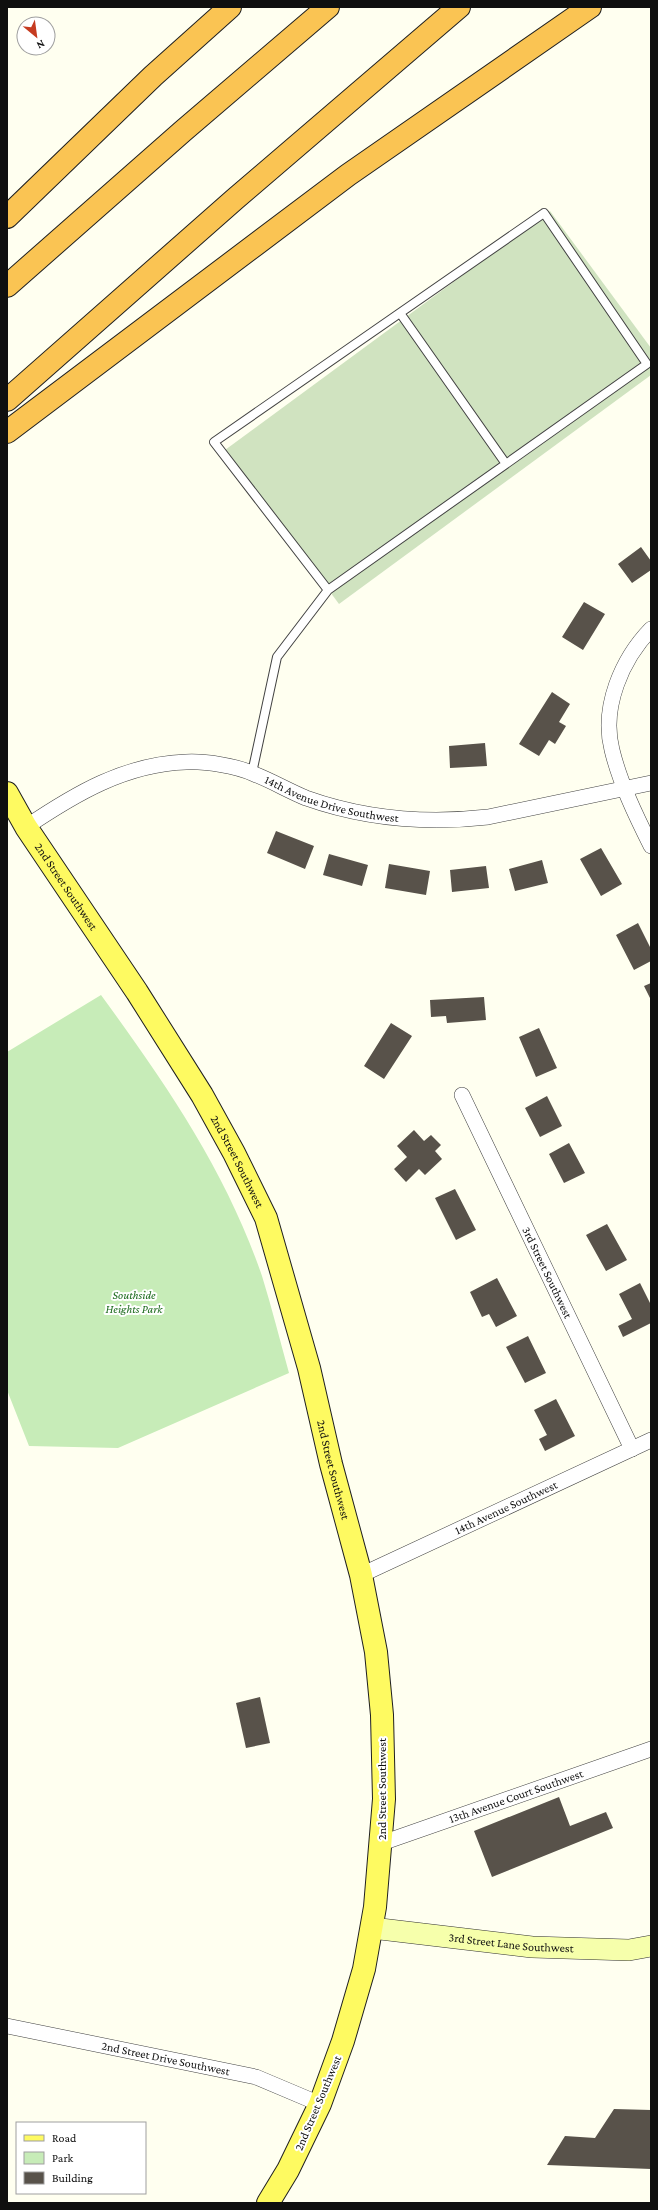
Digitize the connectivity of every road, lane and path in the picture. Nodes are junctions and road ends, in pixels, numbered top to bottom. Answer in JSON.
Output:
{"nodes":[{"id":1,"x":230,"y":7,"type":"edge"},
{"id":2,"x":328,"y":7,"type":"edge"},
{"id":3,"x":459,"y":7,"type":"edge"},
{"id":4,"x":590,"y":7,"type":"edge"},
{"id":5,"x":604,"y":7,"type":"edge"},
{"id":6,"x":524,"y":53,"type":"junction"},
{"id":7,"x":7,"y":217,"type":"edge"},
{"id":8,"x":7,"y":286,"type":"edge"},
{"id":9,"x":400,"y":313,"type":"junction"},
{"id":10,"x":7,"y":400,"type":"edge"},
{"id":11,"x":7,"y":432,"type":"edge"},
{"id":12,"x":506,"y":464,"type":"junction"},
{"id":13,"x":328,"y":590,"type":"junction"},
{"id":14,"x":651,"y":629,"type":"edge"},
{"id":15,"x":252,"y":773,"type":"junction"},
{"id":16,"x":651,"y":783,"type":"edge"},
{"id":17,"x":625,"y":788,"type":"junction"},
{"id":18,"x":7,"y":793,"type":"edge"},
{"id":19,"x":26,"y":827,"type":"junction"},
{"id":20,"x":651,"y":846,"type":"edge"},
{"id":21,"x":462,"y":1095,"type":"dead end"},
{"id":22,"x":651,"y":1440,"type":"edge"},
{"id":23,"x":632,"y":1449,"type":"junction"},
{"id":24,"x":361,"y":1575,"type":"junction"},
{"id":25,"x":651,"y":1749,"type":"edge"},
{"id":26,"x":382,"y":1843,"type":"junction"},
{"id":27,"x":372,"y":1928,"type":"junction"},
{"id":28,"x":651,"y":1946,"type":"edge"},
{"id":29,"x":7,"y":2026,"type":"edge"},
{"id":30,"x":320,"y":2104,"type":"junction"},
{"id":31,"x":268,"y":2203,"type":"edge"}],
"edges":[{"from":1,"to":7,"type":"highway"},
{"from":2,"to":8,"type":"highway"},
{"from":3,"to":10,"type":"highway"},
{"from":4,"to":6,"type":"highway"},
{"from":5,"to":6,"type":"highway"},
{"from":6,"to":11,"type":"highway"},
{"from":9,"to":12,"type":"lane"},
{"from":9,"to":12,"type":"lane"},
{"from":9,"to":13,"type":"lane"},
{"from":12,"to":13,"type":"lane"},
{"from":13,"to":15,"type":"lane"},
{"from":14,"to":17,"type":"street"},
{"from":15,"to":17,"type":"street","name":"14th Avenue Drive Southwest"},
{"from":15,"to":19,"type":"street","name":"14th Avenue Drive Southwest"},
{"from":16,"to":17,"type":"street","name":"14th Avenue Drive Southwest"},
{"from":17,"to":20,"type":"street"},
{"from":18,"to":19,"type":"main road","name":"2nd Street Southwest"},
{"from":19,"to":24,"type":"main road","name":"2nd Street Southwest"},
{"from":21,"to":23,"type":"street","name":"3rd Street Southwest"},
{"from":22,"to":23,"type":"street","name":"14th Avenue Southwest"},
{"from":23,"to":24,"type":"street","name":"14th Avenue Southwest"},
{"from":24,"to":26,"type":"main road","name":"2nd Street Southwest"},
{"from":25,"to":26,"type":"street","name":"13th Avenue Court Southwest"},
{"from":26,"to":27,"type":"main road","name":"2nd Street Southwest"},
{"from":27,"to":28,"type":"main road","name":"3rd Street Lane Southwest"},
{"from":27,"to":30,"type":"main road","name":"2nd Street Southwest"},
{"from":29,"to":30,"type":"street","name":"2nd Street Drive Southwest"},
{"from":30,"to":31,"type":"main road","name":"2nd Street Southwest"}]}
